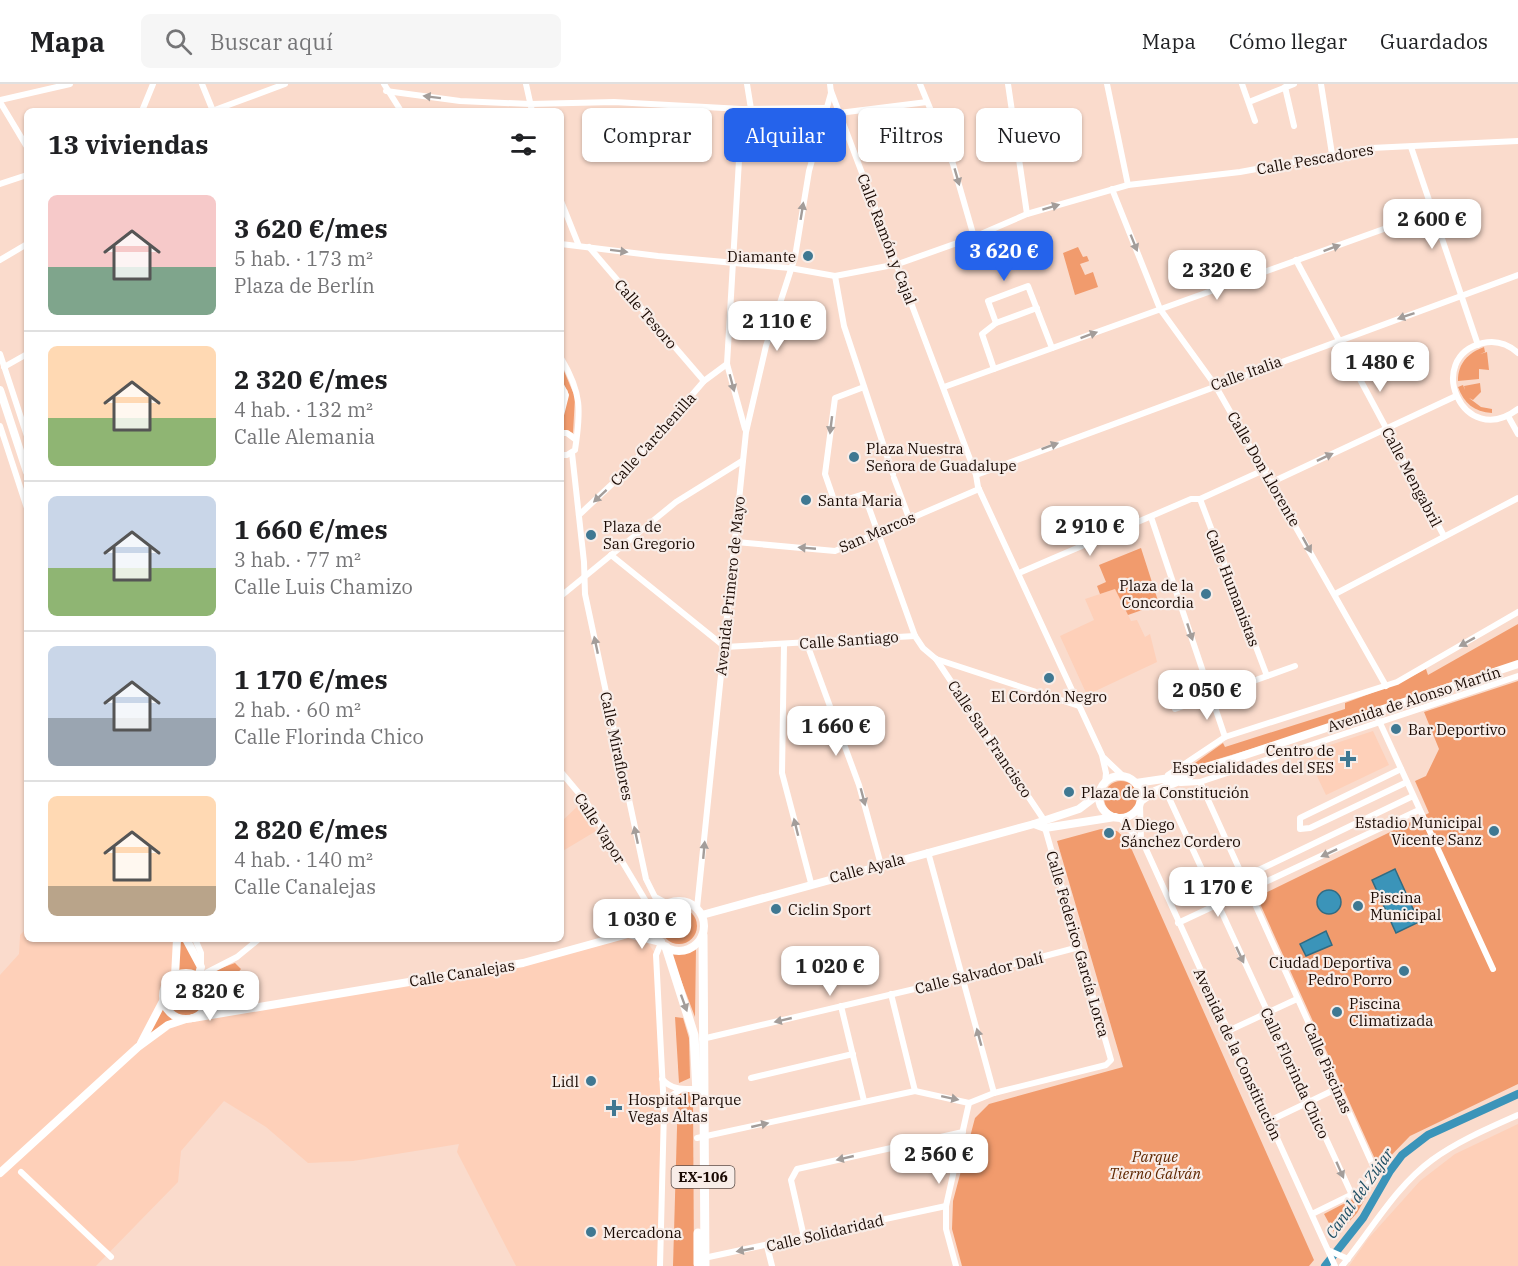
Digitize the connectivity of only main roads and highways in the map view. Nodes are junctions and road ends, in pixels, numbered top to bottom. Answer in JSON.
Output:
{"nodes":[{"id":1,"x":0,"y":390,"type":"edge"},
{"id":2,"x":24,"y":463,"type":"edge"},
{"id":3,"x":1518,"y":664,"type":"edge"},
{"id":4,"x":1140,"y":783,"type":"junction"},
{"id":5,"x":1168,"y":783,"type":"junction"},
{"id":6,"x":1100,"y":793,"type":"junction"},
{"id":7,"x":1140,"y":803,"type":"junction"},
{"id":8,"x":1118,"y":818,"type":"junction"},
{"id":9,"x":1045,"y":824,"type":"junction"},
{"id":10,"x":699,"y":908,"type":"junction"},
{"id":11,"x":656,"y":917,"type":"junction"},
{"id":12,"x":628,"y":934,"type":"junction"},
{"id":13,"x":703,"y":935,"type":"junction"},
{"id":14,"x":177,"y":942,"type":"edge"},
{"id":15,"x":188,"y":942,"type":"edge"},
{"id":16,"x":663,"y":944,"type":"junction"},
{"id":17,"x":175,"y":976,"type":"junction"},
{"id":18,"x":198,"y":977,"type":"junction"},
{"id":19,"x":208,"y":1000,"type":"junction"},
{"id":20,"x":163,"y":1001,"type":"junction"},
{"id":21,"x":263,"y":1005,"type":"junction"},
{"id":22,"x":190,"y":1018,"type":"junction"},
{"id":23,"x":138,"y":1047,"type":"junction"},
{"id":24,"x":700,"y":1088,"type":"junction"},
{"id":25,"x":0,"y":1173,"type":"edge"},
{"id":26,"x":703,"y":1264,"type":"edge"}],
"edges":[{"from":1,"to":2,"type":"main road"},
{"from":3,"to":5,"type":"main road","name":"Avenida de Alonso Martín"},
{"from":4,"to":5,"type":"main road","name":"Avenida de Alonso Martín"},
{"from":4,"to":6,"type":"main road"},
{"from":4,"to":7,"type":"main road"},
{"from":5,"to":7,"type":"main road","name":"Avenida de Alonso Martín"},
{"from":6,"to":8,"type":"main road"},
{"from":6,"to":9,"type":"main road"},
{"from":7,"to":8,"type":"main road"},
{"from":8,"to":9,"type":"main road","name":"Calle Ayala"},
{"from":9,"to":10,"type":"main road","name":"Calle Ayala"},
{"from":10,"to":11,"type":"main road"},
{"from":10,"to":13,"type":"main road"},
{"from":11,"to":12,"type":"main road","name":"Calle Canalejas"},
{"from":11,"to":16,"type":"main road"},
{"from":12,"to":16,"type":"main road"},
{"from":12,"to":21,"type":"main road","name":"Calle Canalejas"},
{"from":13,"to":16,"type":"main road"},
{"from":13,"to":24,"type":"main road","number":"EX-106"},
{"from":14,"to":17,"type":"main road"},
{"from":15,"to":18,"type":"main road"},
{"from":16,"to":24,"type":"main road","number":"EX-106","one_way":true},
{"from":17,"to":18,"type":"main road"},
{"from":17,"to":20,"type":"main road"},
{"from":18,"to":19,"type":"main road"},
{"from":19,"to":21,"type":"main road","name":"Calle Canalejas"},
{"from":19,"to":22,"type":"main road"},
{"from":20,"to":22,"type":"main road"},
{"from":20,"to":23,"type":"main road"},
{"from":21,"to":22,"type":"main road","name":"Calle Canalejas"},
{"from":22,"to":23,"type":"main road"},
{"from":23,"to":25,"type":"main road"},
{"from":24,"to":26,"type":"main road","number":"EX-106"}]}
